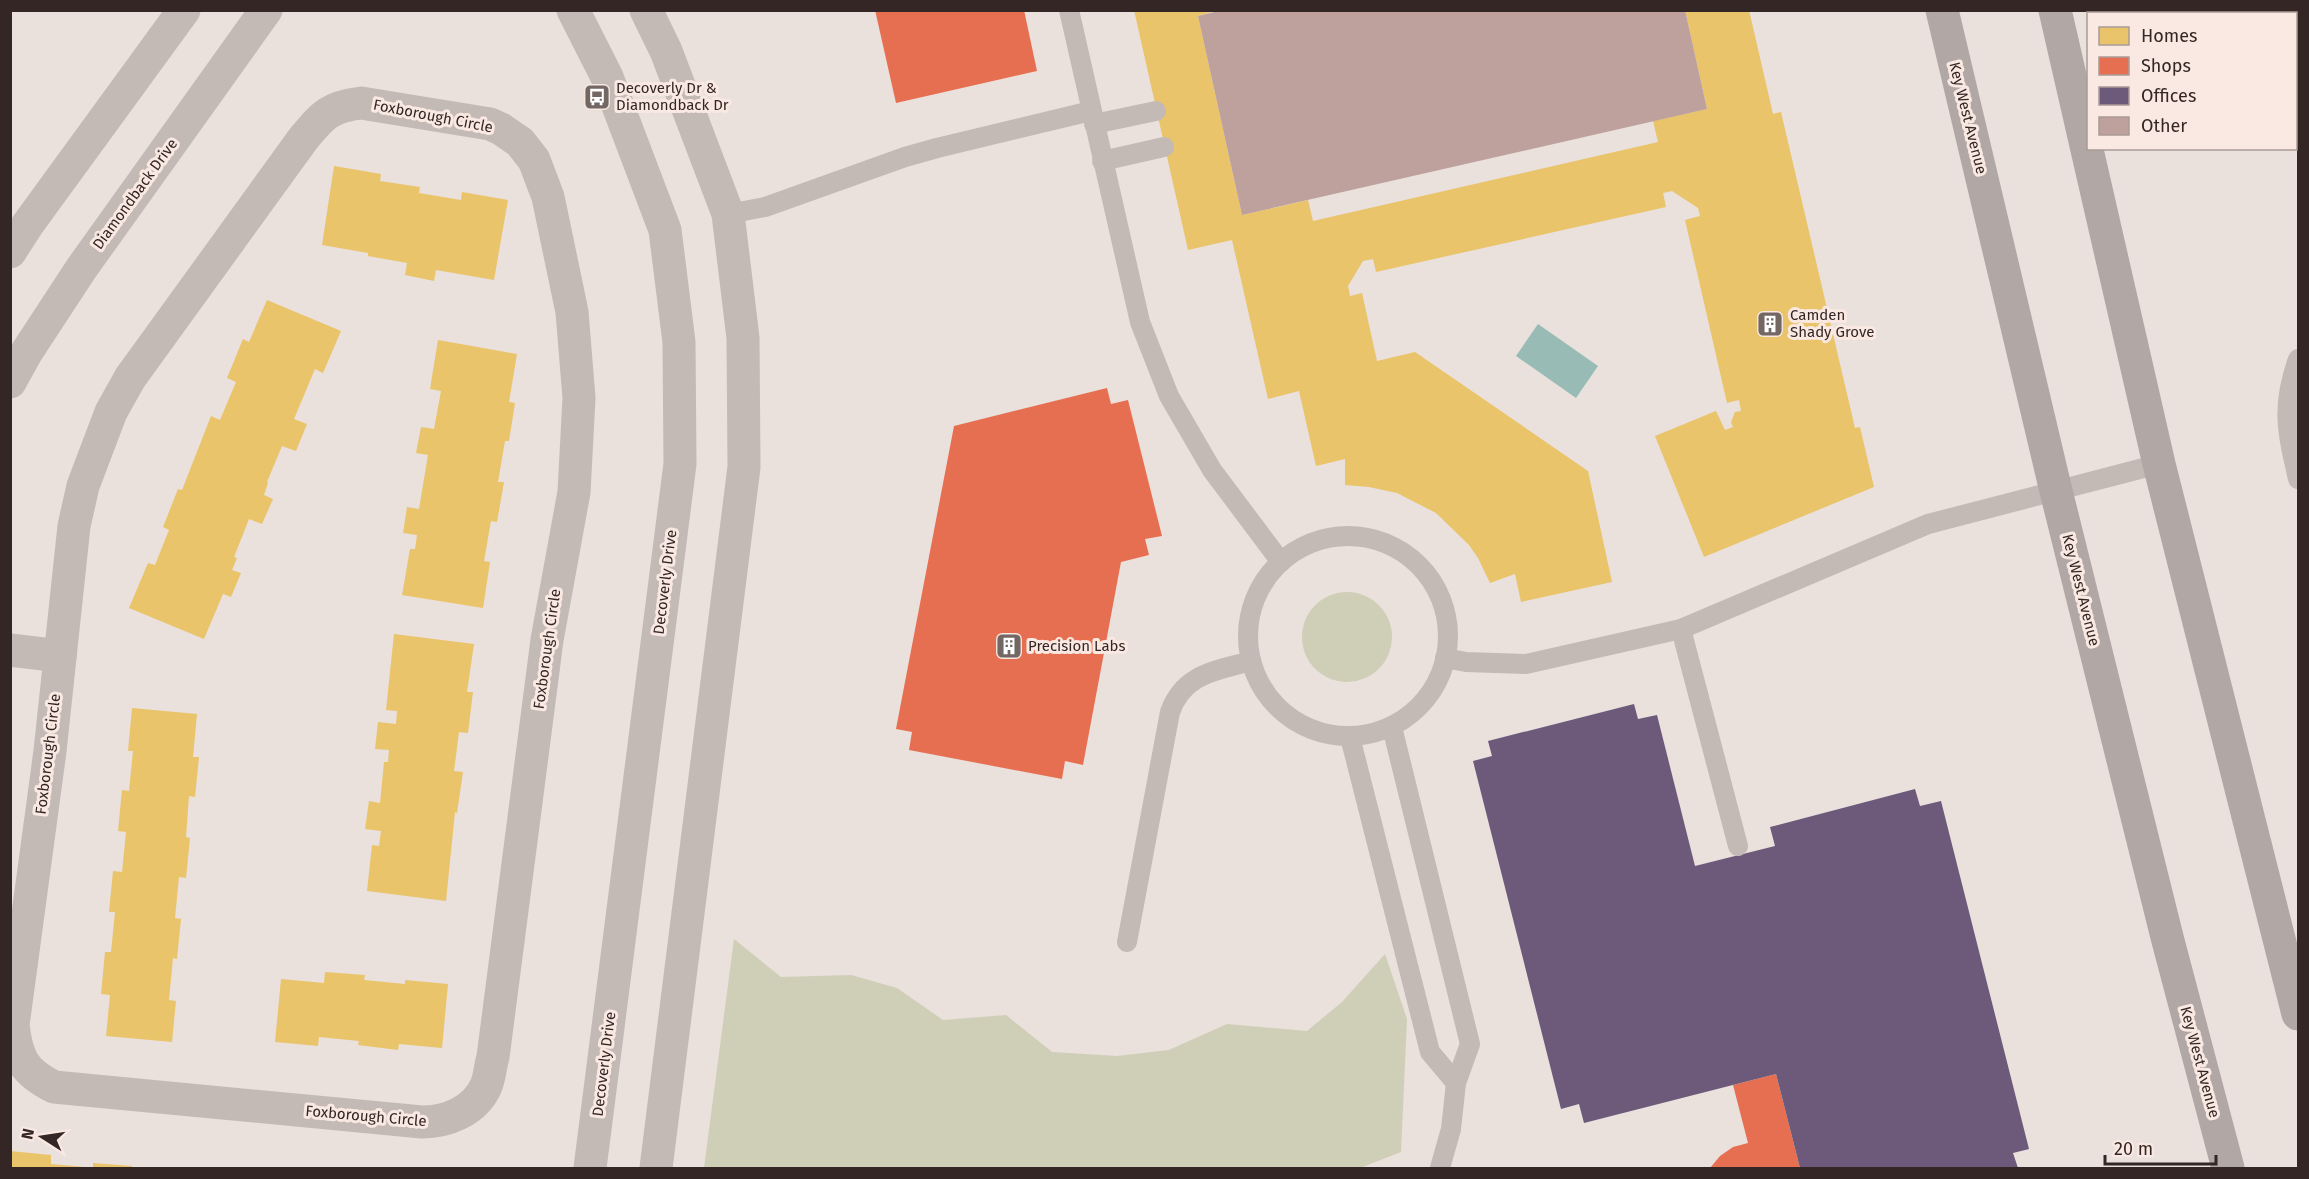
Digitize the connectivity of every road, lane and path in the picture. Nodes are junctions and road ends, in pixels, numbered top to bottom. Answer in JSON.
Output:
{"nodes":[{"id":1,"x":184,"y":10,"type":"edge"},
{"id":2,"x":266,"y":10,"type":"edge"},
{"id":3,"x":573,"y":10,"type":"edge"},
{"id":4,"x":646,"y":10,"type":"edge"},
{"id":5,"x":1069,"y":10,"type":"edge"},
{"id":6,"x":1942,"y":10,"type":"edge"},
{"id":7,"x":2055,"y":10,"type":"edge"},
{"id":8,"x":1156,"y":111,"type":"dead end"},
{"id":9,"x":1092,"y":118,"type":"junction"},
{"id":10,"x":1164,"y":147,"type":"dead end"},
{"id":11,"x":2087,"y":150,"type":"edge"},
{"id":12,"x":2087,"y":150,"type":"edge"},
{"id":13,"x":1102,"y":161,"type":"junction"},
{"id":14,"x":729,"y":214,"type":"junction"},
{"id":15,"x":10,"y":252,"type":"edge"},
{"id":16,"x":2298,"y":359,"type":"edge"},
{"id":17,"x":10,"y":382,"type":"edge"},
{"id":18,"x":2159,"y":464,"type":"junction"},
{"id":19,"x":2298,"y":479,"type":"edge"},
{"id":20,"x":2056,"y":491,"type":"junction"},
{"id":21,"x":1281,"y":562,"type":"junction"},
{"id":22,"x":1681,"y":629,"type":"junction"},
{"id":23,"x":10,"y":650,"type":"edge"},
{"id":24,"x":60,"y":656,"type":"junction"},
{"id":25,"x":1445,"y":658,"type":"junction"},
{"id":26,"x":1251,"y":661,"type":"junction"},
{"id":27,"x":1392,"y":727,"type":"junction"},
{"id":28,"x":1350,"y":737,"type":"junction"},
{"id":29,"x":1737,"y":846,"type":"dead end"},
{"id":30,"x":1127,"y":942,"type":"dead end"},
{"id":31,"x":2298,"y":1014,"type":"edge"},
{"id":32,"x":1456,"y":1083,"type":"junction"},
{"id":33,"x":590,"y":1168,"type":"edge"},
{"id":34,"x":656,"y":1168,"type":"edge"},
{"id":35,"x":1440,"y":1168,"type":"edge"},
{"id":36,"x":2228,"y":1168,"type":"edge"}],
"edges":[{"from":1,"to":15,"type":"street"},
{"from":2,"to":17,"type":"street","name":"Diamondback Drive"},
{"from":3,"to":33,"type":"street","name":"Decoverly Drive"},
{"from":4,"to":14,"type":"street"},
{"from":5,"to":9,"type":"lane"},
{"from":6,"to":20,"type":"main road","name":"Key West Avenue"},
{"from":7,"to":12,"type":"main road"},
{"from":8,"to":9,"type":"lane"},
{"from":9,"to":13,"type":"lane"},
{"from":9,"to":14,"type":"lane"},
{"from":10,"to":13,"type":"lane"},
{"from":11,"to":18,"type":"main road"},
{"from":13,"to":21,"type":"lane"},
{"from":14,"to":34,"type":"street"},
{"from":16,"to":19,"type":"lane"},
{"from":18,"to":20,"type":"lane"},
{"from":18,"to":31,"type":"main road"},
{"from":20,"to":22,"type":"lane"},
{"from":20,"to":36,"type":"main road","name":"Key West Avenue"},
{"from":21,"to":25,"type":"lane"},
{"from":21,"to":26,"type":"lane"},
{"from":22,"to":25,"type":"lane"},
{"from":22,"to":29,"type":"lane"},
{"from":23,"to":24,"type":"street"},
{"from":24,"to":24,"type":"street","name":"Foxborough Circle"},
{"from":25,"to":27,"type":"lane"},
{"from":26,"to":28,"type":"lane"},
{"from":26,"to":30,"type":"lane"},
{"from":27,"to":28,"type":"lane"},
{"from":27,"to":32,"type":"lane"},
{"from":28,"to":32,"type":"lane"},
{"from":32,"to":35,"type":"lane"}]}
